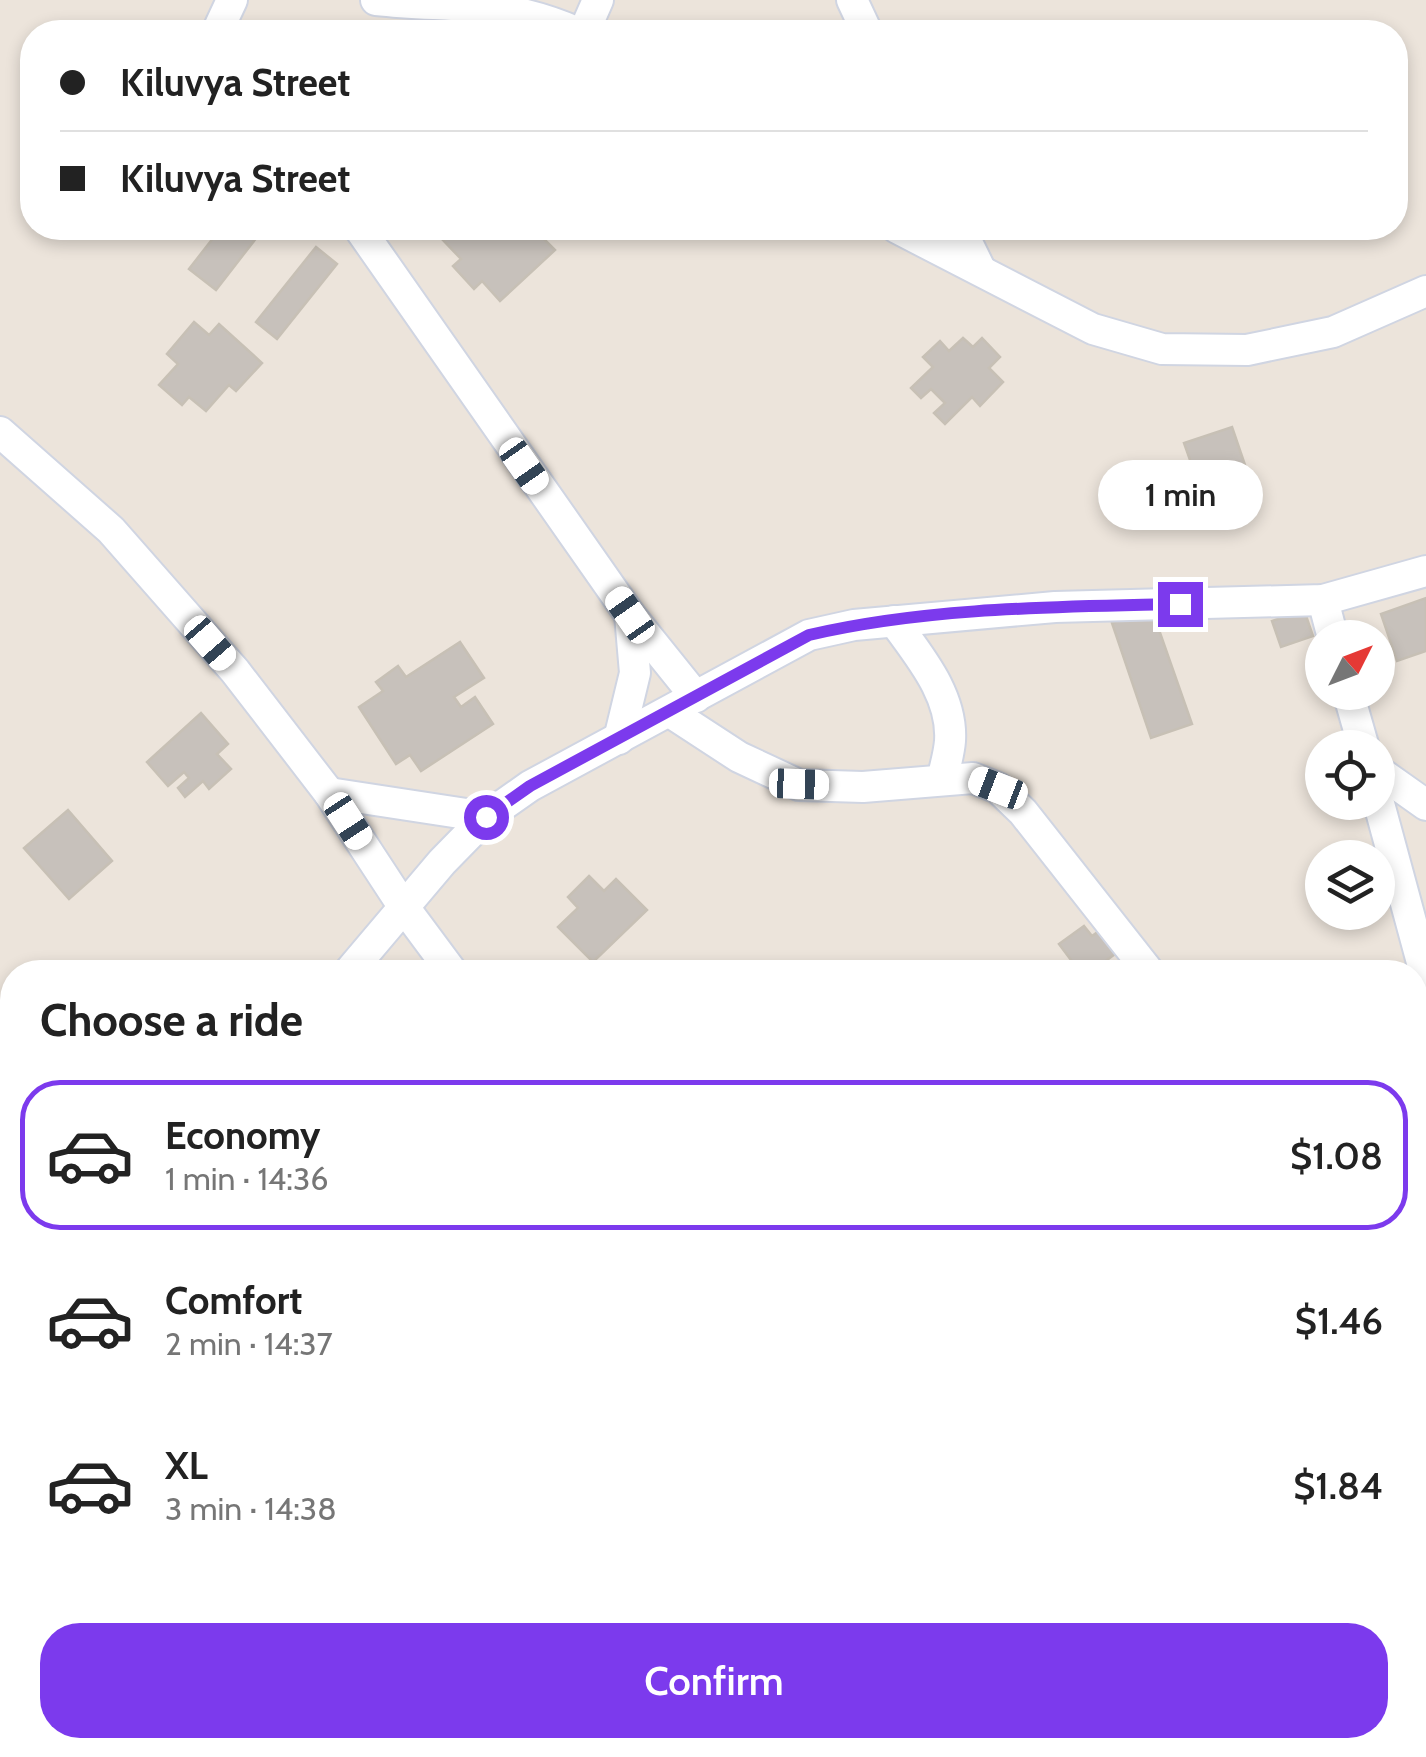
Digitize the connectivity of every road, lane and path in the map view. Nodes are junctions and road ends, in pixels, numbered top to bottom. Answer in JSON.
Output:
{"nodes":[{"id":1,"x":376,"y":0,"type":"edge"},
{"id":2,"x":531,"y":5,"type":"edge"},
{"id":3,"x":554,"y":20,"type":"edge"},
{"id":4,"x":367,"y":240,"type":"edge"},
{"id":5,"x":921,"y":240,"type":"edge"},
{"id":6,"x":966,"y":240,"type":"edge"},
{"id":7,"x":980,"y":269,"type":"junction"},
{"id":8,"x":1426,"y":290,"type":"edge"},
{"id":9,"x":0,"y":432,"type":"edge"},
{"id":10,"x":1426,"y":571,"type":"edge"},
{"id":11,"x":1323,"y":600,"type":"junction"},
{"id":12,"x":630,"y":615,"type":"junction"},
{"id":13,"x":1329,"y":620,"type":"edge"},
{"id":14,"x":894,"y":621,"type":"junction"},
{"id":15,"x":683,"y":704,"type":"junction"},
{"id":16,"x":619,"y":738,"type":"junction"},
{"id":17,"x":942,"y":780,"type":"junction"},
{"id":18,"x":1395,"y":784,"type":"edge"},
{"id":19,"x":329,"y":793,"type":"junction"},
{"id":20,"x":1426,"y":805,"type":"edge"},
{"id":21,"x":486,"y":817,"type":"junction"},
{"id":22,"x":1383,"y":820,"type":"edge"},
{"id":23,"x":404,"y":906,"type":"junction"},
{"id":24,"x":359,"y":960,"type":"edge"},
{"id":25,"x":443,"y":960,"type":"edge"},
{"id":26,"x":1140,"y":960,"type":"edge"},
{"id":27,"x":1421,"y":960,"type":"edge"}],
"edges":[{"from":1,"to":2,"type":"street"},
{"from":2,"to":3,"type":"street"},
{"from":4,"to":12,"type":"street"},
{"from":5,"to":7,"type":"street"},
{"from":6,"to":7,"type":"street"},
{"from":7,"to":8,"type":"street"},
{"from":9,"to":19,"type":"street"},
{"from":10,"to":11,"type":"street"},
{"from":11,"to":13,"type":"street"},
{"from":11,"to":14,"type":"street"},
{"from":12,"to":15,"type":"street"},
{"from":12,"to":16,"type":"street"},
{"from":14,"to":15,"type":"street"},
{"from":14,"to":17,"type":"street"},
{"from":15,"to":16,"type":"street"},
{"from":15,"to":17,"type":"street"},
{"from":16,"to":21,"type":"street"},
{"from":17,"to":26,"type":"street"},
{"from":18,"to":20,"type":"street"},
{"from":19,"to":21,"type":"street"},
{"from":19,"to":23,"type":"street"},
{"from":21,"to":23,"type":"street"},
{"from":22,"to":27,"type":"street"},
{"from":23,"to":24,"type":"street"},
{"from":23,"to":25,"type":"street"}]}
